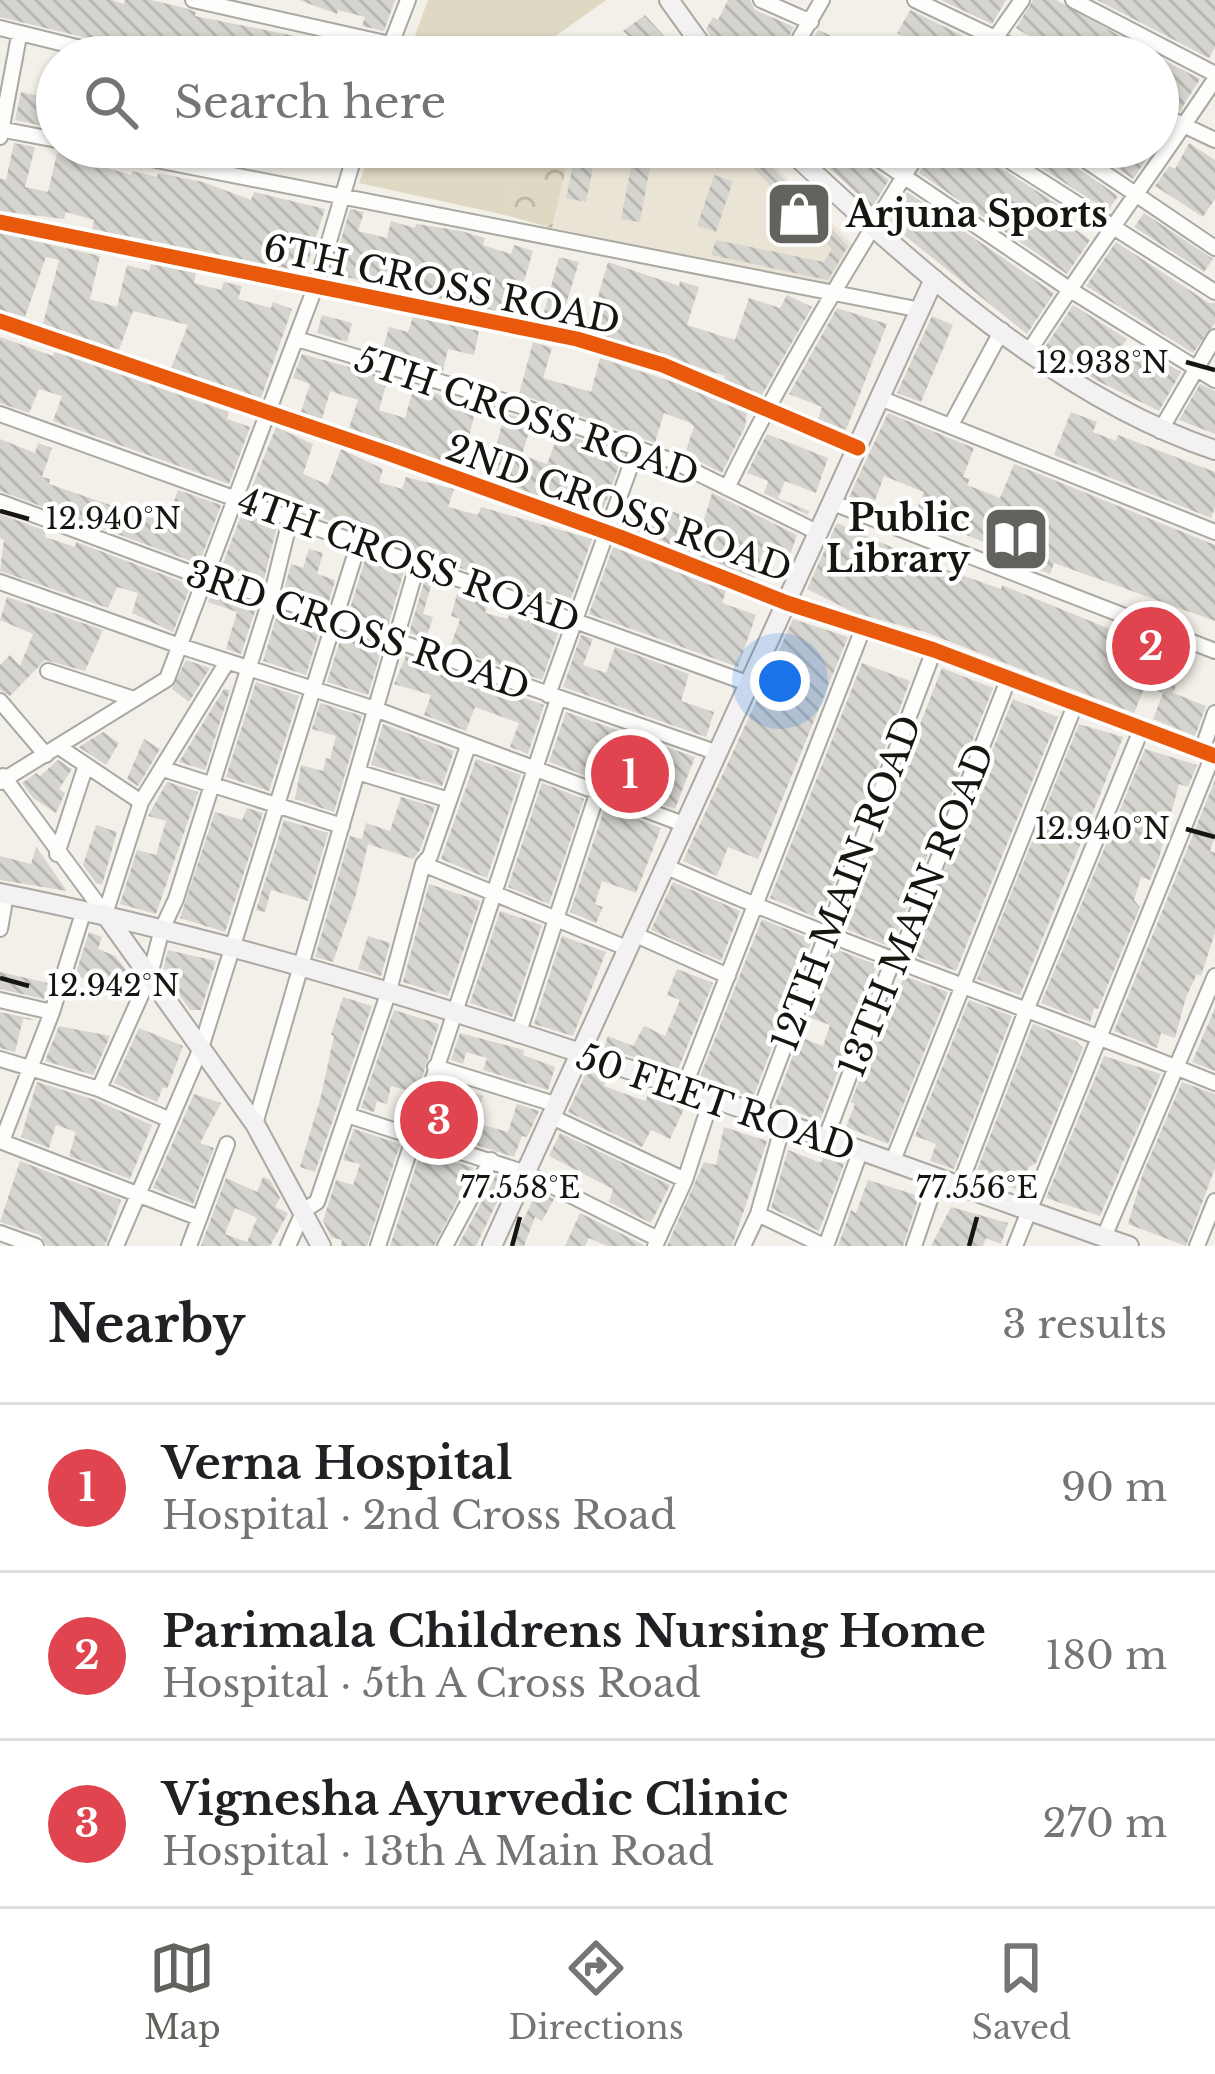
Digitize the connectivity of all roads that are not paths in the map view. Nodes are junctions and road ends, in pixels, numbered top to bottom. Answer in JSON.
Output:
{"nodes":[{"id":1,"x":193,"y":0,"type":"edge"},
{"id":2,"x":408,"y":0,"type":"edge"},
{"id":3,"x":669,"y":0,"type":"edge"},
{"id":4,"x":760,"y":0,"type":"edge"},
{"id":5,"x":822,"y":0,"type":"edge"},
{"id":6,"x":915,"y":0,"type":"edge"},
{"id":7,"x":1022,"y":0,"type":"edge"},
{"id":8,"x":1073,"y":0,"type":"edge"},
{"id":9,"x":811,"y":22,"type":"junction"},
{"id":10,"x":0,"y":28,"type":"edge"},
{"id":11,"x":20,"y":36,"type":"junction"},
{"id":12,"x":333,"y":36,"type":"edge"},
{"id":13,"x":394,"y":36,"type":"edge"},
{"id":14,"x":695,"y":36,"type":"edge"},
{"id":15,"x":803,"y":36,"type":"edge"},
{"id":16,"x":990,"y":36,"type":"edge"},
{"id":17,"x":995,"y":36,"type":"edge"},
{"id":18,"x":1140,"y":36,"type":"edge"},
{"id":19,"x":36,"y":39,"type":"edge"},
{"id":20,"x":1179,"y":57,"type":"edge"},
{"id":21,"x":1215,"y":76,"type":"edge"},
{"id":22,"x":1179,"y":122,"type":"edge"},
{"id":23,"x":1185,"y":125,"type":"junction"},
{"id":24,"x":1,"y":132,"type":"edge"},
{"id":25,"x":1179,"y":134,"type":"edge"},
{"id":26,"x":36,"y":137,"type":"edge"},
{"id":27,"x":1215,"y":140,"type":"edge"},
{"id":28,"x":193,"y":168,"type":"edge"},
{"id":29,"x":350,"y":168,"type":"edge"},
{"id":30,"x":809,"y":168,"type":"edge"},
{"id":31,"x":895,"y":168,"type":"edge"},
{"id":32,"x":909,"y":168,"type":"edge"},
{"id":33,"x":1020,"y":168,"type":"edge"},
{"id":34,"x":1096,"y":168,"type":"edge"},
{"id":35,"x":1155,"y":168,"type":"edge"},
{"id":36,"x":905,"y":174,"type":"junction"},
{"id":37,"x":1135,"y":196,"type":"junction"},
{"id":38,"x":340,"y":198,"type":"junction"},
{"id":39,"x":0,"y":221,"type":"edge"},
{"id":40,"x":1109,"y":227,"type":"junction"},
{"id":41,"x":875,"y":230,"type":"junction"},
{"id":42,"x":1215,"y":248,"type":"edge"},
{"id":43,"x":934,"y":280,"type":"junction"},
{"id":44,"x":316,"y":285,"type":"junction"},
{"id":45,"x":1069,"y":289,"type":"junction"},
{"id":46,"x":832,"y":290,"type":"junction"},
{"id":47,"x":1215,"y":292,"type":"edge"},
{"id":48,"x":921,"y":310,"type":"junction"},
{"id":49,"x":0,"y":321,"type":"edge"},
{"id":50,"x":1002,"y":330,"type":"junction"},
{"id":51,"x":1215,"y":337,"type":"edge"},
{"id":52,"x":297,"y":338,"type":"junction"},
{"id":53,"x":1028,"y":353,"type":"junction"},
{"id":54,"x":1196,"y":370,"type":"junction"},
{"id":55,"x":1215,"y":380,"type":"edge"},
{"id":56,"x":880,"y":398,"type":"junction"},
{"id":57,"x":766,"y":408,"type":"junction"},
{"id":58,"x":0,"y":414,"type":"edge"},
{"id":59,"x":266,"y":414,"type":"junction"},
{"id":60,"x":951,"y":425,"type":"junction"},
{"id":61,"x":1160,"y":430,"type":"junction"},
{"id":62,"x":637,"y":448,"type":"junction"},
{"id":63,"x":858,"y":448,"type":"junction"},
{"id":64,"x":1215,"y":450,"type":"edge"},
{"id":65,"x":727,"y":488,"type":"junction"},
{"id":66,"x":236,"y":498,"type":"junction"},
{"id":67,"x":0,"y":502,"type":"edge"},
{"id":68,"x":833,"y":502,"type":"junction"},
{"id":69,"x":291,"y":516,"type":"junction"},
{"id":70,"x":819,"y":532,"type":"junction"},
{"id":71,"x":1215,"y":532,"type":"edge"},
{"id":72,"x":607,"y":533,"type":"junction"},
{"id":73,"x":359,"y":542,"type":"junction"},
{"id":74,"x":417,"y":566,"type":"junction"},
{"id":75,"x":207,"y":579,"type":"junction"},
{"id":76,"x":0,"y":583,"type":"edge"},
{"id":77,"x":271,"y":597,"type":"junction"},
{"id":78,"x":787,"y":603,"type":"junction"},
{"id":79,"x":577,"y":619,"type":"junction"},
{"id":80,"x":335,"y":620,"type":"junction"},
{"id":81,"x":864,"y":626,"type":"junction"},
{"id":82,"x":395,"y":642,"type":"junction"},
{"id":83,"x":180,"y":646,"type":"junction"},
{"id":84,"x":934,"y":650,"type":"junction"},
{"id":85,"x":1215,"y":651,"type":"edge"},
{"id":86,"x":227,"y":662,"type":"junction"},
{"id":87,"x":249,"y":669,"type":"junction"},
{"id":88,"x":48,"y":671,"type":"dead end"},
{"id":89,"x":1008,"y":680,"type":"junction"},
{"id":90,"x":750,"y":684,"type":"junction"},
{"id":91,"x":314,"y":689,"type":"junction"},
{"id":92,"x":553,"y":697,"type":"junction"},
{"id":93,"x":134,"y":699,"type":"junction"},
{"id":94,"x":0,"y":701,"type":"edge"},
{"id":95,"x":1075,"y":705,"type":"junction"},
{"id":96,"x":375,"y":709,"type":"junction"},
{"id":97,"x":1215,"y":713,"type":"edge"},
{"id":98,"x":1141,"y":730,"type":"junction"},
{"id":99,"x":467,"y":746,"type":"junction"},
{"id":100,"x":52,"y":751,"type":"junction"},
{"id":101,"x":718,"y":753,"type":"junction"},
{"id":102,"x":1210,"y":754,"type":"edge"},
{"id":103,"x":86,"y":765,"type":"junction"},
{"id":104,"x":163,"y":769,"type":"junction"},
{"id":105,"x":533,"y":769,"type":"junction"},
{"id":106,"x":357,"y":772,"type":"junction"},
{"id":107,"x":2,"y":778,"type":"edge"},
{"id":108,"x":211,"y":785,"type":"junction"},
{"id":109,"x":598,"y":791,"type":"junction"},
{"id":110,"x":449,"y":800,"type":"junction"},
{"id":111,"x":141,"y":802,"type":"junction"},
{"id":112,"x":277,"y":807,"type":"junction"},
{"id":113,"x":686,"y":824,"type":"junction"},
{"id":114,"x":341,"y":826,"type":"junction"},
{"id":115,"x":57,"y":854,"type":"junction"},
{"id":116,"x":423,"y":864,"type":"junction"},
{"id":117,"x":667,"y":867,"type":"junction"},
{"id":118,"x":492,"y":892,"type":"junction"},
{"id":119,"x":3,"y":894,"type":"edge"},
{"id":120,"x":755,"y":906,"type":"junction"},
{"id":121,"x":84,"y":910,"type":"junction"},
{"id":122,"x":105,"y":914,"type":"junction"},
{"id":123,"x":556,"y":918,"type":"junction"},
{"id":124,"x":0,"y":929,"type":"edge"},
{"id":125,"x":161,"y":929,"type":"junction"},
{"id":126,"x":826,"y":932,"type":"junction"},
{"id":127,"x":633,"y":942,"type":"junction"},
{"id":128,"x":234,"y":949,"type":"junction"},
{"id":129,"x":894,"y":957,"type":"junction"},
{"id":130,"x":301,"y":968,"type":"junction"},
{"id":131,"x":150,"y":975,"type":"junction"},
{"id":132,"x":728,"y":976,"type":"junction"},
{"id":133,"x":1215,"y":976,"type":"edge"},
{"id":134,"x":963,"y":983,"type":"junction"},
{"id":135,"x":388,"y":994,"type":"junction"},
{"id":136,"x":0,"y":1000,"type":"edge"},
{"id":137,"x":1027,"y":1008,"type":"junction"},
{"id":138,"x":52,"y":1012,"type":"junction"},
{"id":139,"x":452,"y":1014,"type":"junction"},
{"id":140,"x":1099,"y":1034,"type":"junction"},
{"id":141,"x":518,"y":1035,"type":"junction"},
{"id":142,"x":201,"y":1048,"type":"junction"},
{"id":143,"x":581,"y":1054,"type":"junction"},
{"id":144,"x":0,"y":1059,"type":"edge"},
{"id":145,"x":31,"y":1066,"type":"junction"},
{"id":146,"x":435,"y":1067,"type":"junction"},
{"id":147,"x":1178,"y":1068,"type":"junction"},
{"id":148,"x":1215,"y":1083,"type":"edge"},
{"id":149,"x":99,"y":1089,"type":"junction"},
{"id":150,"x":683,"y":1090,"type":"junction"},
{"id":151,"x":711,"y":1100,"type":"junction"},
{"id":152,"x":555,"y":1111,"type":"junction"},
{"id":153,"x":347,"y":1115,"type":"junction"},
{"id":154,"x":758,"y":1116,"type":"junction"},
{"id":155,"x":170,"y":1120,"type":"junction"},
{"id":156,"x":255,"y":1124,"type":"junction"},
{"id":157,"x":783,"y":1125,"type":"junction"},
{"id":158,"x":413,"y":1135,"type":"junction"},
{"id":159,"x":825,"y":1140,"type":"junction"},
{"id":160,"x":1,"y":1141,"type":"edge"},
{"id":161,"x":227,"y":1144,"type":"dead end"},
{"id":162,"x":860,"y":1152,"type":"junction"},
{"id":163,"x":491,"y":1160,"type":"junction"},
{"id":164,"x":892,"y":1163,"type":"junction"},
{"id":165,"x":526,"y":1173,"type":"junction"},
{"id":166,"x":937,"y":1179,"type":"junction"},
{"id":167,"x":685,"y":1180,"type":"junction"},
{"id":168,"x":959,"y":1186,"type":"junction"},
{"id":169,"x":138,"y":1194,"type":"junction"},
{"id":170,"x":1215,"y":1201,"type":"edge"},
{"id":171,"x":304,"y":1210,"type":"junction"},
{"id":172,"x":1028,"y":1210,"type":"junction"},
{"id":173,"x":758,"y":1214,"type":"junction"},
{"id":174,"x":199,"y":1218,"type":"junction"},
{"id":175,"x":0,"y":1233,"type":"edge"},
{"id":176,"x":1104,"y":1237,"type":"junction"},
{"id":177,"x":1083,"y":1238,"type":"edge"},
{"id":178,"x":656,"y":1242,"type":"edge"},
{"id":179,"x":499,"y":1243,"type":"edge"},
{"id":180,"x":36,"y":1246,"type":"edge"},
{"id":181,"x":116,"y":1246,"type":"edge"},
{"id":182,"x":189,"y":1246,"type":"edge"},
{"id":183,"x":288,"y":1246,"type":"edge"},
{"id":184,"x":321,"y":1246,"type":"edge"},
{"id":185,"x":378,"y":1246,"type":"edge"},
{"id":186,"x":445,"y":1246,"type":"edge"},
{"id":187,"x":743,"y":1246,"type":"edge"},
{"id":188,"x":825,"y":1246,"type":"edge"},
{"id":189,"x":914,"y":1246,"type":"edge"},
{"id":190,"x":1015,"y":1246,"type":"edge"},
{"id":191,"x":1129,"y":1246,"type":"edge"},
{"id":192,"x":1197,"y":1246,"type":"edge"}],
"edges":[{"from":1,"to":12,"type":"street"},
{"from":2,"to":13,"type":"street"},
{"from":3,"to":14,"type":"main road"},
{"from":4,"to":9,"type":"street"},
{"from":5,"to":9,"type":"street"},
{"from":6,"to":16,"type":"street"},
{"from":7,"to":17,"type":"street"},
{"from":8,"to":18,"type":"street"},
{"from":9,"to":15,"type":"street"},
{"from":10,"to":11,"type":"street"},
{"from":11,"to":19,"type":"street"},
{"from":11,"to":24,"type":"street"},
{"from":20,"to":21,"type":"street"},
{"from":21,"to":23,"type":"street"},
{"from":22,"to":23,"type":"street"},
{"from":23,"to":25,"type":"street"},
{"from":23,"to":27,"type":"street"},
{"from":24,"to":26,"type":"street"},
{"from":28,"to":38,"type":"street"},
{"from":29,"to":38,"type":"street"},
{"from":30,"to":41,"type":"main road"},
{"from":31,"to":36,"type":"street"},
{"from":32,"to":36,"type":"street"},
{"from":33,"to":40,"type":"street"},
{"from":34,"to":37,"type":"street"},
{"from":35,"to":37,"type":"street"},
{"from":36,"to":41,"type":"street"},
{"from":36,"to":45,"type":"street"},
{"from":37,"to":40,"type":"street"},
{"from":37,"to":42,"type":"street"},
{"from":38,"to":44,"type":"street"},
{"from":38,"to":46,"type":"street"},
{"from":39,"to":44,"type":"street","name":"6TH CROSS ROAD"},
{"from":40,"to":45,"type":"street"},
{"from":40,"to":47,"type":"street"},
{"from":41,"to":43,"type":"main road"},
{"from":41,"to":46,"type":"street"},
{"from":43,"to":48,"type":"main road"},
{"from":43,"to":50,"type":"main road"},
{"from":44,"to":52,"type":"street"},
{"from":44,"to":57,"type":"street","name":"6TH CROSS ROAD"},
{"from":45,"to":53,"type":"street"},
{"from":45,"to":54,"type":"street"},
{"from":46,"to":48,"type":"street"},
{"from":46,"to":57,"type":"street"},
{"from":48,"to":56,"type":"main road"},
{"from":49,"to":59,"type":"street","name":"2ND CROSS ROAD"},
{"from":50,"to":53,"type":"main road"},
{"from":50,"to":60,"type":"street"},
{"from":51,"to":54,"type":"street"},
{"from":52,"to":59,"type":"street"},
{"from":52,"to":62,"type":"street","name":"5TH CROSS ROAD"},
{"from":53,"to":61,"type":"main road"},
{"from":54,"to":55,"type":"street"},
{"from":54,"to":61,"type":"street"},
{"from":56,"to":60,"type":"street"},
{"from":56,"to":63,"type":"main road"},
{"from":57,"to":63,"type":"street","name":"6TH CROSS ROAD"},
{"from":57,"to":65,"type":"street"},
{"from":58,"to":66,"type":"street","name":"4TH CROSS ROAD"},
{"from":59,"to":66,"type":"street"},
{"from":59,"to":72,"type":"street","name":"2ND CROSS ROAD"},
{"from":60,"to":71,"type":"street"},
{"from":61,"to":64,"type":"main road"},
{"from":62,"to":65,"type":"street","name":"5TH CROSS ROAD"},
{"from":62,"to":72,"type":"street"},
{"from":63,"to":68,"type":"main road"},
{"from":65,"to":70,"type":"street","name":"5TH CROSS ROAD"},
{"from":66,"to":69,"type":"street","name":"4TH CROSS ROAD"},
{"from":66,"to":75,"type":"street"},
{"from":67,"to":75,"type":"street","name":"3RD CROSS ROAD"},
{"from":68,"to":70,"type":"main road"},
{"from":68,"to":85,"type":"street"},
{"from":69,"to":73,"type":"street","name":"4TH CROSS ROAD"},
{"from":69,"to":77,"type":"street"},
{"from":70,"to":78,"type":"main road"},
{"from":72,"to":78,"type":"street","name":"2ND CROSS ROAD"},
{"from":72,"to":79,"type":"street"},
{"from":73,"to":74,"type":"street","name":"4TH CROSS ROAD"},
{"from":73,"to":80,"type":"street"},
{"from":74,"to":79,"type":"street","name":"4TH CROSS ROAD"},
{"from":74,"to":82,"type":"street"},
{"from":75,"to":77,"type":"street","name":"3RD CROSS ROAD"},
{"from":75,"to":83,"type":"street"},
{"from":76,"to":83,"type":"street"},
{"from":77,"to":80,"type":"street","name":"3RD CROSS ROAD"},
{"from":77,"to":87,"type":"street"},
{"from":78,"to":81,"type":"street","name":"2ND CROSS ROAD"},
{"from":78,"to":90,"type":"main road"},
{"from":79,"to":90,"type":"street","name":"4TH CROSS ROAD"},
{"from":79,"to":92,"type":"street"},
{"from":80,"to":82,"type":"street","name":"3RD CROSS ROAD"},
{"from":80,"to":91,"type":"street"},
{"from":81,"to":84,"type":"street","name":"2ND CROSS ROAD"},
{"from":81,"to":120,"type":"street"},
{"from":82,"to":92,"type":"street","name":"3RD CROSS ROAD"},
{"from":82,"to":96,"type":"street"},
{"from":83,"to":86,"type":"street"},
{"from":83,"to":93,"type":"street"},
{"from":84,"to":89,"type":"street","name":"2ND CROSS ROAD"},
{"from":84,"to":126,"type":"street","name":"12TH MAIN ROAD"},
{"from":86,"to":87,"type":"street"},
{"from":86,"to":104,"type":"street"},
{"from":87,"to":91,"type":"street"},
{"from":87,"to":108,"type":"street"},
{"from":88,"to":93,"type":"street"},
{"from":89,"to":95,"type":"street","name":"2ND CROSS ROAD"},
{"from":89,"to":129,"type":"street","name":"13TH MAIN ROAD"},
{"from":90,"to":101,"type":"main road"},
{"from":91,"to":96,"type":"street"},
{"from":91,"to":112,"type":"street"},
{"from":92,"to":101,"type":"street","name":"3RD CROSS ROAD"},
{"from":92,"to":105,"type":"street"},
{"from":93,"to":100,"type":"street"},
{"from":94,"to":100,"type":"street"},
{"from":95,"to":98,"type":"street","name":"2ND CROSS ROAD"},
{"from":95,"to":134,"type":"street"},
{"from":96,"to":99,"type":"street"},
{"from":96,"to":106,"type":"street"},
{"from":97,"to":102,"type":"street"},
{"from":98,"to":102,"type":"street","name":"2ND CROSS ROAD"},
{"from":98,"to":137,"type":"street"},
{"from":99,"to":105,"type":"street"},
{"from":99,"to":110,"type":"street"},
{"from":100,"to":103,"type":"street"},
{"from":100,"to":107,"type":"street"},
{"from":101,"to":113,"type":"main road"},
{"from":102,"to":140,"type":"street"},
{"from":103,"to":111,"type":"street"},
{"from":103,"to":115,"type":"street"},
{"from":104,"to":108,"type":"street"},
{"from":104,"to":111,"type":"street"},
{"from":105,"to":109,"type":"street"},
{"from":105,"to":118,"type":"street"},
{"from":106,"to":110,"type":"street"},
{"from":106,"to":114,"type":"street"},
{"from":107,"to":115,"type":"street"},
{"from":108,"to":112,"type":"street"},
{"from":108,"to":125,"type":"street"},
{"from":109,"to":113,"type":"street"},
{"from":109,"to":123,"type":"street"},
{"from":110,"to":116,"type":"street"},
{"from":111,"to":122,"type":"street"},
{"from":112,"to":114,"type":"street"},
{"from":112,"to":128,"type":"street"},
{"from":113,"to":117,"type":"main road"},
{"from":114,"to":130,"type":"street"},
{"from":115,"to":122,"type":"street"},
{"from":116,"to":118,"type":"street"},
{"from":116,"to":135,"type":"street"},
{"from":117,"to":120,"type":"street"},
{"from":117,"to":127,"type":"main road"},
{"from":118,"to":123,"type":"street"},
{"from":118,"to":139,"type":"street"},
{"from":119,"to":121,"type":"main road","name":"50 FEET ROAD"},
{"from":119,"to":124,"type":"street"},
{"from":120,"to":126,"type":"street"},
{"from":120,"to":132,"type":"street"},
{"from":121,"to":122,"type":"main road","name":"50 FEET ROAD"},
{"from":121,"to":138,"type":"street"},
{"from":122,"to":125,"type":"main road","name":"50 FEET ROAD"},
{"from":122,"to":131,"type":"main road"},
{"from":123,"to":127,"type":"street"},
{"from":123,"to":141,"type":"street"},
{"from":125,"to":128,"type":"main road","name":"50 FEET ROAD"},
{"from":125,"to":131,"type":"street"},
{"from":126,"to":129,"type":"street"},
{"from":126,"to":154,"type":"street","name":"12TH MAIN ROAD"},
{"from":127,"to":132,"type":"street"},
{"from":127,"to":143,"type":"main road"},
{"from":128,"to":130,"type":"main road","name":"50 FEET ROAD"},
{"from":128,"to":142,"type":"street"},
{"from":129,"to":134,"type":"street"},
{"from":129,"to":159,"type":"street","name":"13TH MAIN ROAD"},
{"from":130,"to":135,"type":"main road","name":"50 FEET ROAD"},
{"from":130,"to":156,"type":"street"},
{"from":131,"to":142,"type":"main road"},
{"from":131,"to":149,"type":"street"},
{"from":132,"to":150,"type":"street"},
{"from":133,"to":147,"type":"street"},
{"from":134,"to":137,"type":"street"},
{"from":134,"to":164,"type":"street"},
{"from":135,"to":139,"type":"main road","name":"50 FEET ROAD"},
{"from":135,"to":153,"type":"street"},
{"from":136,"to":138,"type":"street"},
{"from":137,"to":140,"type":"street"},
{"from":137,"to":168,"type":"street"},
{"from":138,"to":145,"type":"street"},
{"from":139,"to":141,"type":"main road","name":"50 FEET ROAD"},
{"from":139,"to":146,"type":"street"},
{"from":140,"to":147,"type":"street"},
{"from":140,"to":172,"type":"street"},
{"from":141,"to":143,"type":"main road","name":"50 FEET ROAD"},
{"from":142,"to":155,"type":"street"},
{"from":142,"to":156,"type":"main road"},
{"from":143,"to":150,"type":"main road","name":"50 FEET ROAD"},
{"from":143,"to":152,"type":"main road"},
{"from":144,"to":145,"type":"street"},
{"from":145,"to":149,"type":"street"},
{"from":145,"to":160,"type":"street"},
{"from":146,"to":152,"type":"street"},
{"from":146,"to":158,"type":"street"},
{"from":147,"to":148,"type":"street"},
{"from":147,"to":176,"type":"street"},
{"from":149,"to":155,"type":"street"},
{"from":150,"to":151,"type":"main road","name":"50 FEET ROAD"},
{"from":151,"to":154,"type":"main road","name":"50 FEET ROAD"},
{"from":151,"to":167,"type":"street"},
{"from":152,"to":165,"type":"main road"},
{"from":152,"to":167,"type":"street"},
{"from":153,"to":158,"type":"street"},
{"from":153,"to":171,"type":"street"},
{"from":154,"to":157,"type":"main road","name":"50 FEET ROAD"},
{"from":155,"to":169,"type":"street"},
{"from":156,"to":171,"type":"main road"},
{"from":157,"to":159,"type":"main road","name":"50 FEET ROAD"},
{"from":157,"to":173,"type":"street"},
{"from":158,"to":163,"type":"street"},
{"from":158,"to":185,"type":"street"},
{"from":159,"to":162,"type":"main road","name":"50 FEET ROAD"},
{"from":160,"to":169,"type":"street"},
{"from":161,"to":174,"type":"street"},
{"from":162,"to":164,"type":"main road","name":"50 FEET ROAD"},
{"from":162,"to":188,"type":"street"},
{"from":163,"to":165,"type":"street"},
{"from":163,"to":186,"type":"street"},
{"from":164,"to":166,"type":"main road","name":"50 FEET ROAD"},
{"from":165,"to":178,"type":"street"},
{"from":165,"to":179,"type":"main road"},
{"from":166,"to":168,"type":"main road","name":"50 FEET ROAD"},
{"from":166,"to":189,"type":"street"},
{"from":167,"to":178,"type":"street"},
{"from":168,"to":172,"type":"main road","name":"50 FEET ROAD"},
{"from":169,"to":174,"type":"street"},
{"from":169,"to":181,"type":"street"},
{"from":170,"to":192,"type":"street"},
{"from":171,"to":183,"type":"street"},
{"from":171,"to":184,"type":"main road"},
{"from":172,"to":177,"type":"main road","name":"50 FEET ROAD"},
{"from":172,"to":190,"type":"street"},
{"from":173,"to":187,"type":"street"},
{"from":173,"to":188,"type":"street"},
{"from":174,"to":182,"type":"street"},
{"from":175,"to":180,"type":"street"},
{"from":176,"to":177,"type":"main road","name":"50 FEET ROAD"},
{"from":176,"to":191,"type":"main road","name":"50 FEET ROAD"}]}
